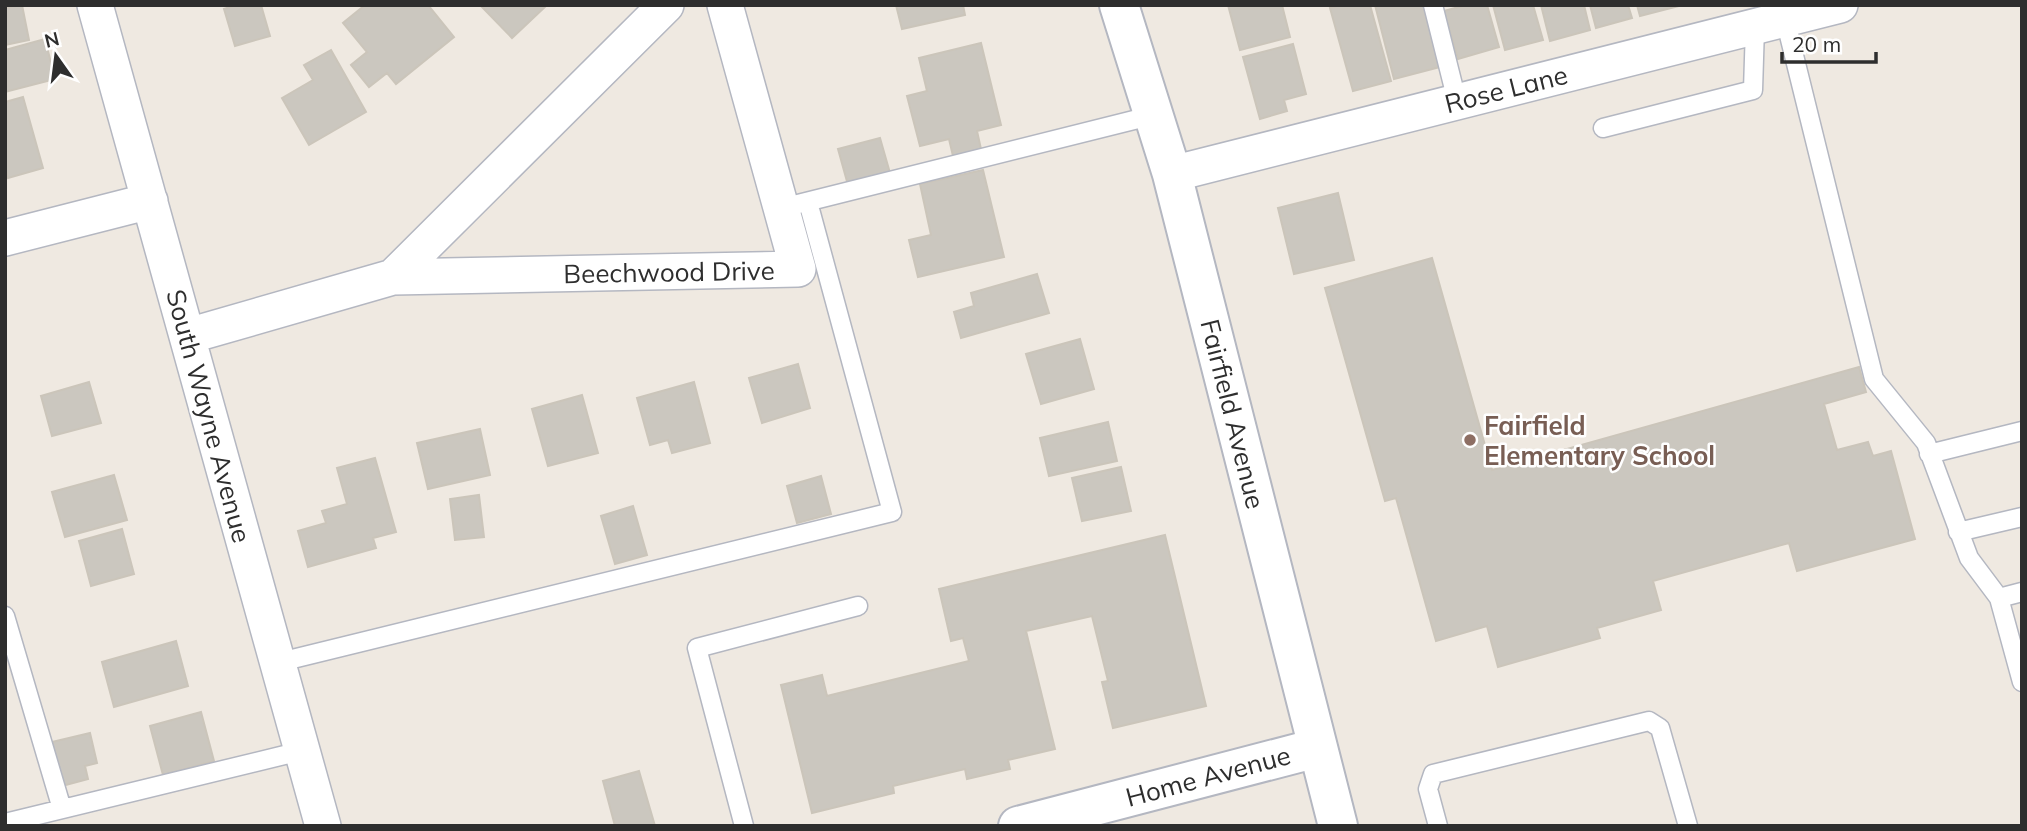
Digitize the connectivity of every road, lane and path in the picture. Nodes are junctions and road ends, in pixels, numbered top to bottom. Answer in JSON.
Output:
{"nodes":[{"id":1,"x":95,"y":5,"type":"edge"},
{"id":2,"x":666,"y":5,"type":"edge"},
{"id":3,"x":725,"y":5,"type":"edge"},
{"id":4,"x":1119,"y":5,"type":"edge"},
{"id":5,"x":1433,"y":5,"type":"edge"},
{"id":6,"x":1840,"y":5,"type":"edge"},
{"id":7,"x":1780,"y":17,"type":"edge"},
{"id":8,"x":1457,"y":101,"type":"junction"},
{"id":9,"x":1154,"y":115,"type":"junction"},
{"id":10,"x":1603,"y":128,"type":"dead end"},
{"id":11,"x":1172,"y":173,"type":"junction"},
{"id":12,"x":150,"y":201,"type":"junction"},
{"id":13,"x":794,"y":205,"type":"junction"},
{"id":14,"x":5,"y":238,"type":"edge"},
{"id":15,"x":393,"y":277,"type":"junction"},
{"id":16,"x":188,"y":336,"type":"junction"},
{"id":17,"x":2022,"y":431,"type":"edge"},
{"id":18,"x":1929,"y":454,"type":"junction"},
{"id":19,"x":2022,"y":517,"type":"edge"},
{"id":20,"x":1958,"y":532,"type":"junction"},
{"id":21,"x":2022,"y":592,"type":"edge"},
{"id":22,"x":1999,"y":598,"type":"junction"},
{"id":23,"x":858,"y":606,"type":"dead end"},
{"id":24,"x":5,"y":616,"type":"edge"},
{"id":25,"x":276,"y":663,"type":"junction"},
{"id":26,"x":2022,"y":682,"type":"edge"},
{"id":27,"x":1317,"y":748,"type":"junction"},
{"id":28,"x":301,"y":751,"type":"junction"},
{"id":29,"x":62,"y":809,"type":"junction"},
{"id":30,"x":5,"y":824,"type":"edge"},
{"id":31,"x":323,"y":826,"type":"edge"},
{"id":32,"x":744,"y":826,"type":"edge"},
{"id":33,"x":1018,"y":826,"type":"edge"},
{"id":34,"x":1338,"y":826,"type":"edge"},
{"id":35,"x":1438,"y":826,"type":"edge"},
{"id":36,"x":1688,"y":826,"type":"edge"}],
"edges":[{"from":1,"to":12,"type":"street","name":"South Wayne Avenue"},
{"from":2,"to":15,"type":"street","name":"Beechwood Drive"},
{"from":3,"to":13,"type":"street","name":"Beechwood Drive"},
{"from":4,"to":9,"type":"main road","name":"Fairfield Avenue"},
{"from":5,"to":8,"type":"lane"},
{"from":6,"to":7,"type":"street","name":"Rose Lane"},
{"from":7,"to":8,"type":"street","name":"Rose Lane"},
{"from":7,"to":10,"type":"lane"},
{"from":7,"to":18,"type":"lane"},
{"from":8,"to":11,"type":"street","name":"Rose Lane"},
{"from":9,"to":11,"type":"main road","name":"Fairfield Avenue"},
{"from":9,"to":13,"type":"lane"},
{"from":11,"to":27,"type":"main road","name":"Fairfield Avenue"},
{"from":12,"to":14,"type":"street"},
{"from":12,"to":16,"type":"street","name":"South Wayne Avenue"},
{"from":13,"to":15,"type":"street","name":"Beechwood Drive"},
{"from":13,"to":25,"type":"lane"},
{"from":15,"to":16,"type":"street","name":"Beechwood Drive"},
{"from":16,"to":25,"type":"street","name":"South Wayne Avenue"},
{"from":17,"to":18,"type":"lane"},
{"from":18,"to":20,"type":"lane"},
{"from":19,"to":20,"type":"lane"},
{"from":20,"to":22,"type":"lane"},
{"from":21,"to":22,"type":"lane"},
{"from":22,"to":26,"type":"lane"},
{"from":23,"to":32,"type":"lane"},
{"from":24,"to":29,"type":"lane"},
{"from":25,"to":28,"type":"street","name":"South Wayne Avenue"},
{"from":27,"to":33,"type":"main road","name":"Home Avenue"},
{"from":27,"to":34,"type":"main road","name":"Fairfield Avenue"},
{"from":28,"to":29,"type":"lane"},
{"from":28,"to":31,"type":"street","name":"South Wayne Avenue"},
{"from":29,"to":30,"type":"lane"},
{"from":35,"to":36,"type":"lane"}]}
